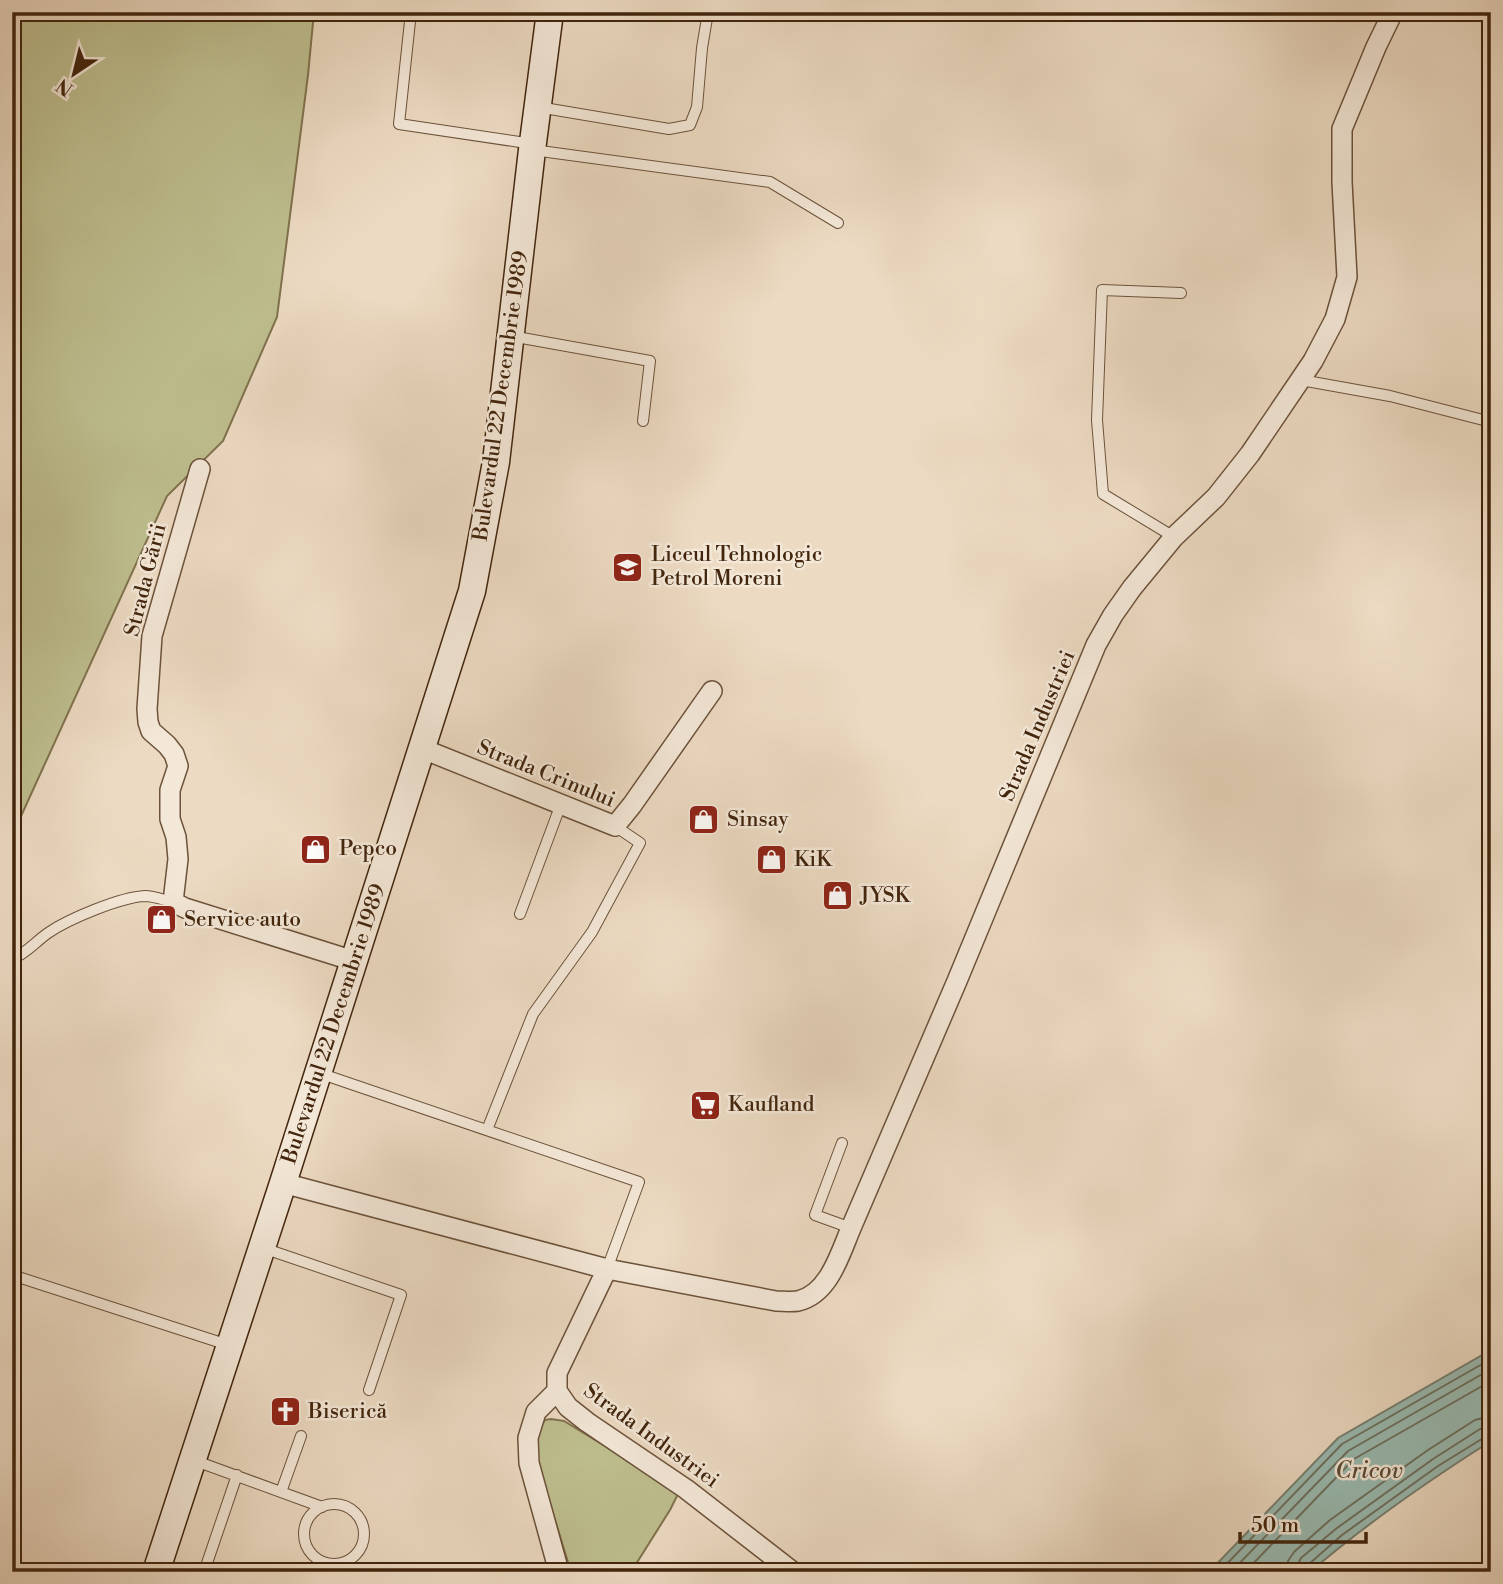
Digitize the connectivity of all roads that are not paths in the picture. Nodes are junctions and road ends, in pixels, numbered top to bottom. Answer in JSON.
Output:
{"nodes":[{"id":1,"x":411,"y":12,"type":"edge"},
{"id":2,"x":550,"y":12,"type":"edge"},
{"id":3,"x":708,"y":12,"type":"edge"},
{"id":4,"x":1393,"y":12,"type":"edge"},
{"id":5,"x":538,"y":107,"type":"junction"},
{"id":6,"x":533,"y":147,"type":"junction"},
{"id":7,"x":838,"y":223,"type":"dead end"},
{"id":8,"x":1181,"y":293,"type":"dead end"},
{"id":9,"x":511,"y":336,"type":"junction"},
{"id":10,"x":1301,"y":380,"type":"junction"},
{"id":11,"x":643,"y":421,"type":"dead end"},
{"id":12,"x":1491,"y":422,"type":"edge"},
{"id":13,"x":201,"y":469,"type":"dead end"},
{"id":14,"x":1174,"y":537,"type":"junction"},
{"id":15,"x":712,"y":691,"type":"dead end"},
{"id":16,"x":423,"y":748,"type":"junction"},
{"id":17,"x":561,"y":804,"type":"junction"},
{"id":18,"x":615,"y":827,"type":"junction"},
{"id":19,"x":173,"y":902,"type":"junction"},
{"id":20,"x":520,"y":914,"type":"dead end"},
{"id":21,"x":12,"y":959,"type":"edge"},
{"id":22,"x":354,"y":961,"type":"junction"},
{"id":23,"x":318,"y":1072,"type":"junction"},
{"id":24,"x":487,"y":1130,"type":"junction"},
{"id":25,"x":842,"y":1143,"type":"dead end"},
{"id":26,"x":283,"y":1183,"type":"junction"},
{"id":27,"x":851,"y":1228,"type":"junction"},
{"id":28,"x":262,"y":1248,"type":"junction"},
{"id":29,"x":607,"y":1269,"type":"junction"},
{"id":30,"x":12,"y":1275,"type":"edge"},
{"id":31,"x":230,"y":1346,"type":"junction"},
{"id":32,"x":369,"y":1390,"type":"dead end"},
{"id":33,"x":557,"y":1391,"type":"junction"},
{"id":34,"x":301,"y":1436,"type":"dead end"},
{"id":35,"x":192,"y":1460,"type":"junction"},
{"id":36,"x":237,"y":1475,"type":"junction"},
{"id":37,"x":281,"y":1492,"type":"junction"},
{"id":38,"x":321,"y":1507,"type":"junction"},
{"id":39,"x":156,"y":1572,"type":"edge"},
{"id":40,"x":204,"y":1572,"type":"edge"},
{"id":41,"x":559,"y":1572,"type":"edge"},
{"id":42,"x":793,"y":1572,"type":"edge"}],
"edges":[{"from":1,"to":6,"type":"lane"},
{"from":2,"to":5,"type":"main road","name":"Bulevardul 22 Decembrie 1989"},
{"from":3,"to":5,"type":"lane"},
{"from":4,"to":10,"type":"street","name":"Strada Industriei"},
{"from":5,"to":6,"type":"main road","name":"Bulevardul 22 Decembrie 1989"},
{"from":6,"to":7,"type":"lane"},
{"from":6,"to":9,"type":"main road","name":"Bulevardul 22 Decembrie 1989"},
{"from":8,"to":14,"type":"lane"},
{"from":9,"to":11,"type":"lane"},
{"from":9,"to":16,"type":"main road","name":"Bulevardul 22 Decembrie 1989"},
{"from":10,"to":12,"type":"lane"},
{"from":10,"to":14,"type":"street","name":"Strada Industriei"},
{"from":13,"to":19,"type":"street","name":"Strada Gării"},
{"from":14,"to":27,"type":"street","name":"Strada Industriei"},
{"from":15,"to":18,"type":"street","name":"Strada Crinului"},
{"from":16,"to":17,"type":"street","name":"Strada Crinului"},
{"from":16,"to":22,"type":"main road","name":"Bulevardul 22 Decembrie 1989"},
{"from":17,"to":18,"type":"street","name":"Strada Crinului"},
{"from":17,"to":20,"type":"lane"},
{"from":18,"to":24,"type":"lane"},
{"from":19,"to":21,"type":"lane"},
{"from":19,"to":22,"type":"street"},
{"from":22,"to":23,"type":"main road","name":"Bulevardul 22 Decembrie 1989"},
{"from":23,"to":24,"type":"lane"},
{"from":23,"to":26,"type":"main road","name":"Bulevardul 22 Decembrie 1989"},
{"from":24,"to":29,"type":"lane"},
{"from":25,"to":27,"type":"lane"},
{"from":26,"to":28,"type":"main road","name":"Bulevardul 22 Decembrie 1989"},
{"from":26,"to":29,"type":"street","name":"Strada Industriei"},
{"from":27,"to":29,"type":"street","name":"Strada Industriei"},
{"from":28,"to":31,"type":"main road","name":"Bulevardul 22 Decembrie 1989"},
{"from":28,"to":32,"type":"lane"},
{"from":29,"to":33,"type":"street","name":"Strada Industriei"},
{"from":30,"to":31,"type":"lane"},
{"from":31,"to":35,"type":"main road","name":"Bulevardul 22 Decembrie 1989"},
{"from":33,"to":41,"type":"street"},
{"from":33,"to":42,"type":"street","name":"Strada Industriei"},
{"from":34,"to":37,"type":"lane"},
{"from":35,"to":36,"type":"lane"},
{"from":35,"to":39,"type":"main road","name":"Bulevardul 22 Decembrie 1989"},
{"from":36,"to":37,"type":"lane"},
{"from":36,"to":40,"type":"lane"},
{"from":37,"to":38,"type":"lane"},
{"from":38,"to":38,"type":"lane"}]}
